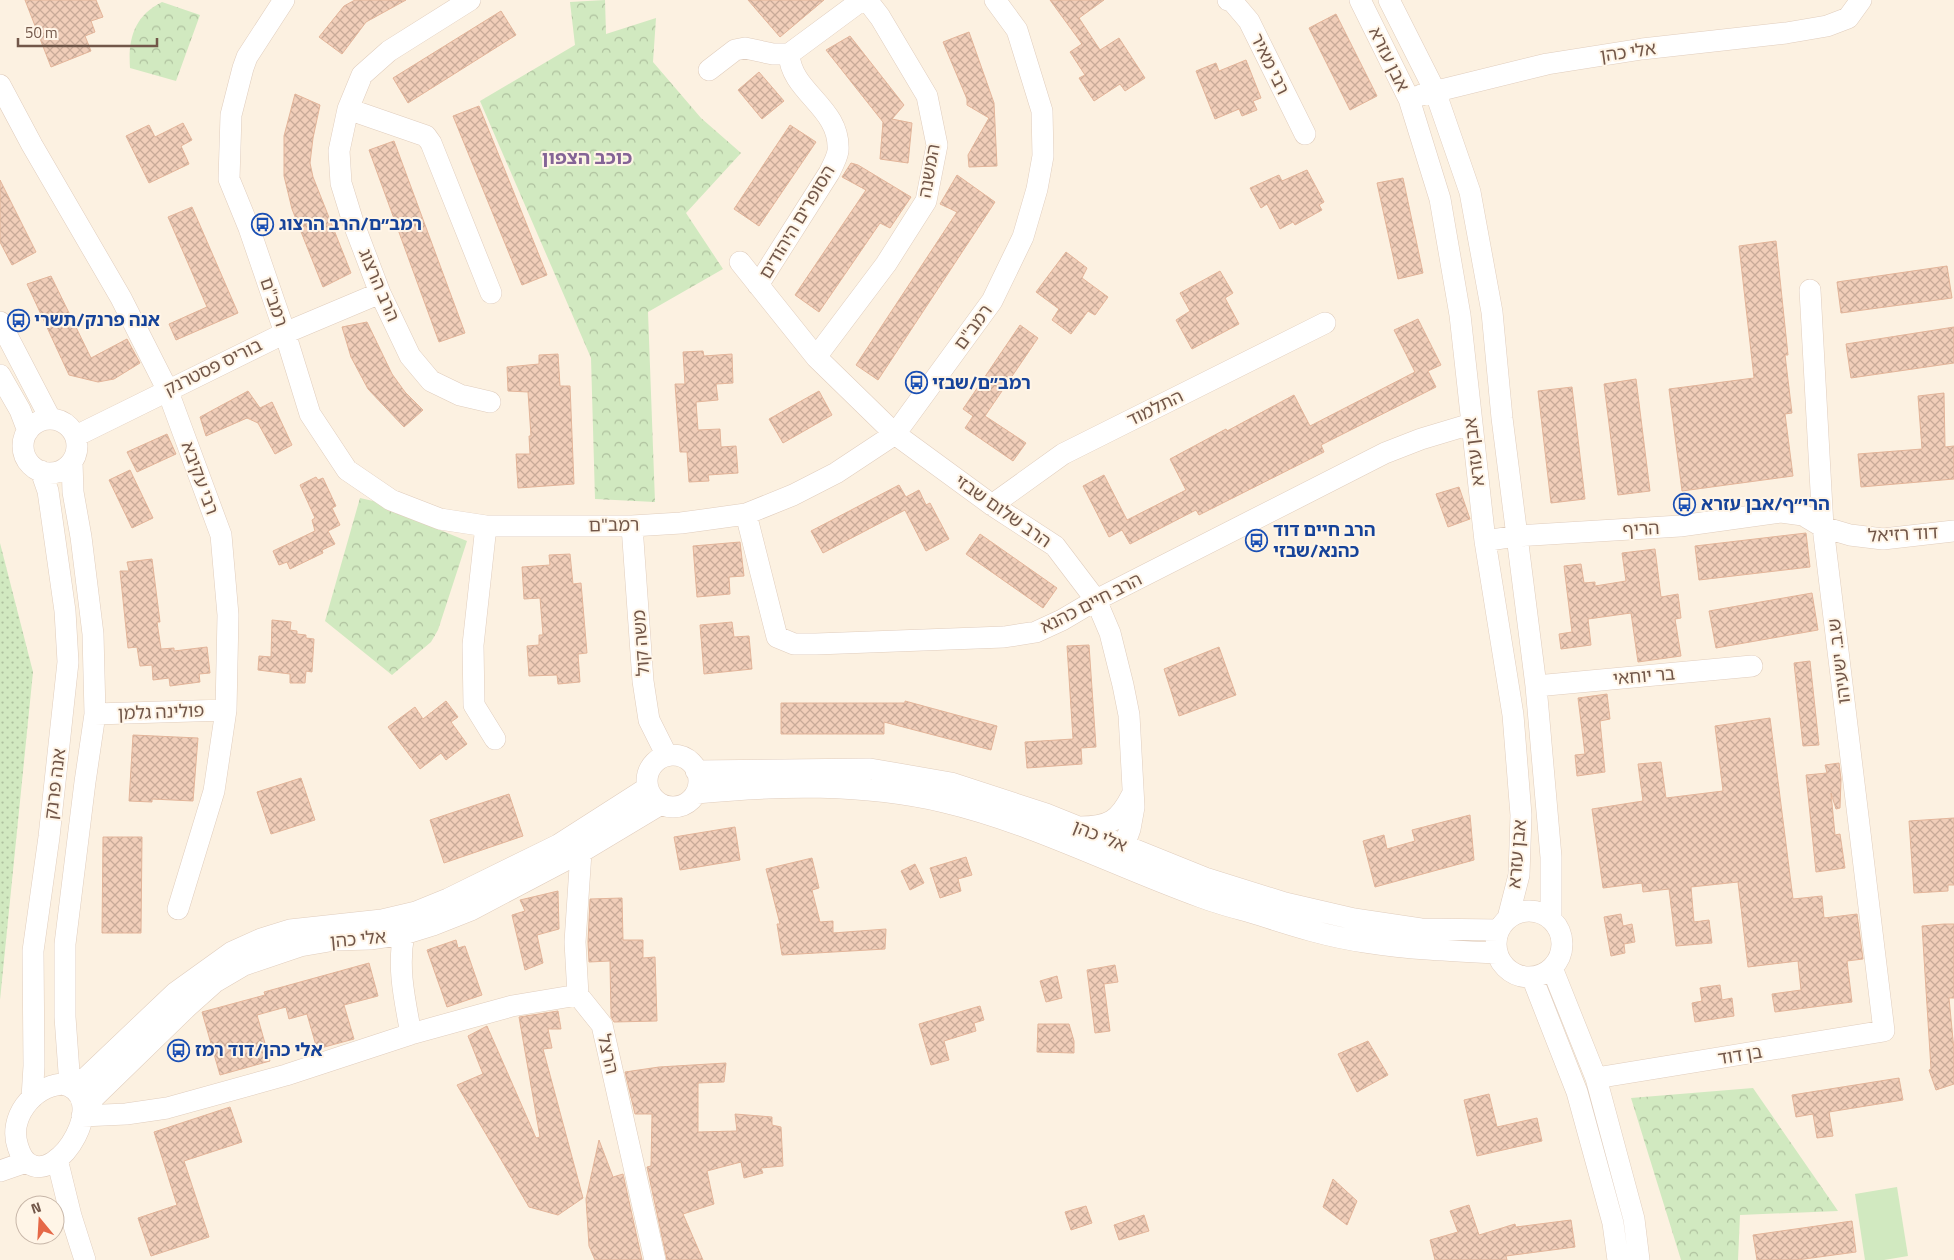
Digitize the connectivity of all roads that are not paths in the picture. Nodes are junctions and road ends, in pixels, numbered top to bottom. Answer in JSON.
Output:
{"nodes":[{"id":1,"x":284,"y":0,"type":"edge"},
{"id":2,"x":470,"y":0,"type":"edge"},
{"id":3,"x":862,"y":0,"type":"edge"},
{"id":4,"x":867,"y":0,"type":"edge"},
{"id":5,"x":995,"y":0,"type":"edge"},
{"id":6,"x":1228,"y":0,"type":"edge"},
{"id":7,"x":1360,"y":0,"type":"edge"},
{"id":8,"x":1389,"y":0,"type":"edge"},
{"id":9,"x":1861,"y":0,"type":"edge"},
{"id":10,"x":789,"y":54,"type":"junction"},
{"id":11,"x":708,"y":70,"type":"dead end"},
{"id":12,"x":0,"y":85,"type":"edge"},
{"id":13,"x":1435,"y":91,"type":"junction"},
{"id":14,"x":1409,"y":99,"type":"junction"},
{"id":15,"x":348,"y":109,"type":"junction"},
{"id":16,"x":1305,"y":134,"type":"dead end"},
{"id":17,"x":740,"y":262,"type":"dead end"},
{"id":18,"x":758,"y":286,"type":"junction"},
{"id":19,"x":1810,"y":290,"type":"dead end"},
{"id":20,"x":380,"y":293,"type":"junction"},
{"id":21,"x":491,"y":293,"type":"dead end"},
{"id":22,"x":0,"y":322,"type":"edge"},
{"id":23,"x":1325,"y":323,"type":"dead end"},
{"id":24,"x":285,"y":332,"type":"junction"},
{"id":25,"x":816,"y":357,"type":"junction"},
{"id":26,"x":0,"y":375,"type":"edge"},
{"id":27,"x":167,"y":389,"type":"junction"},
{"id":28,"x":490,"y":402,"type":"dead end"},
{"id":29,"x":50,"y":418,"type":"junction"},
{"id":30,"x":1471,"y":424,"type":"junction"},
{"id":31,"x":28,"y":431,"type":"junction"},
{"id":32,"x":895,"y":434,"type":"junction"},
{"id":33,"x":76,"y":436,"type":"junction"},
{"id":34,"x":72,"y":462,"type":"junction"},
{"id":35,"x":41,"y":471,"type":"junction"},
{"id":36,"x":992,"y":505,"type":"junction"},
{"id":37,"x":746,"y":514,"type":"junction"},
{"id":38,"x":486,"y":526,"type":"junction"},
{"id":39,"x":632,"y":526,"type":"junction"},
{"id":40,"x":1823,"y":526,"type":"junction"},
{"id":41,"x":1954,"y":531,"type":"edge"},
{"id":42,"x":1516,"y":536,"type":"junction"},
{"id":43,"x":1485,"y":541,"type":"junction"},
{"id":44,"x":1096,"y":600,"type":"junction"},
{"id":45,"x":1752,"y":666,"type":"dead end"},
{"id":46,"x":1536,"y":686,"type":"junction"},
{"id":47,"x":226,"y":710,"type":"junction"},
{"id":48,"x":96,"y":714,"type":"junction"},
{"id":49,"x":495,"y":739,"type":"dead end"},
{"id":50,"x":667,"y":756,"type":"junction"},
{"id":51,"x":696,"y":771,"type":"junction"},
{"id":52,"x":647,"y":788,"type":"junction"},
{"id":53,"x":696,"y":793,"type":"junction"},
{"id":54,"x":1134,"y":793,"type":"junction"},
{"id":55,"x":661,"y":804,"type":"junction"},
{"id":56,"x":1078,"y":827,"type":"junction"},
{"id":57,"x":581,"y":852,"type":"junction"},
{"id":58,"x":1121,"y":855,"type":"junction"},
{"id":59,"x":178,"y":909,"type":"dead end"},
{"id":60,"x":1551,"y":919,"type":"junction"},
{"id":61,"x":1504,"y":924,"type":"junction"},
{"id":62,"x":404,"y":934,"type":"junction"},
{"id":63,"x":1497,"y":953,"type":"junction"},
{"id":64,"x":1552,"y":968,"type":"junction"},
{"id":65,"x":1532,"y":977,"type":"junction"},
{"id":66,"x":578,"y":995,"type":"junction"},
{"id":67,"x":1884,"y":1031,"type":"joint"},
{"id":68,"x":411,"y":1034,"type":"junction"},
{"id":69,"x":1596,"y":1078,"type":"junction"},
{"id":70,"x":72,"y":1087,"type":"junction"},
{"id":71,"x":32,"y":1098,"type":"junction"},
{"id":72,"x":83,"y":1112,"type":"junction"},
{"id":73,"x":8,"y":1138,"type":"edge"},
{"id":74,"x":57,"y":1159,"type":"junction"},
{"id":75,"x":26,"y":1162,"type":"junction"},
{"id":76,"x":0,"y":1171,"type":"edge"},
{"id":77,"x":84,"y":1260,"type":"edge"},
{"id":78,"x":655,"y":1260,"type":"edge"},
{"id":79,"x":1618,"y":1260,"type":"edge"},
{"id":80,"x":1639,"y":1260,"type":"edge"}],
"edges":[{"from":1,"to":24,"type":"street","name":"רמב\"ם"},
{"from":2,"to":15,"type":"street","name":"הרב הרצוג"},
{"from":3,"to":10,"type":"street"},
{"from":4,"to":25,"type":"street","name":"המשנה"},
{"from":5,"to":32,"type":"street","name":"רמב\"ם"},
{"from":6,"to":16,"type":"street","name":"רבי מאיר"},
{"from":7,"to":14,"type":"street","name":"אבן עזרא"},
{"from":8,"to":13,"type":"street","name":"אבן עזרא"},
{"from":9,"to":13,"type":"street","name":"אלי כהן"},
{"from":10,"to":11,"type":"street"},
{"from":10,"to":18,"type":"street","name":"הסופרים היהודים"},
{"from":12,"to":27,"type":"street","name":"רבי עקיבא"},
{"from":13,"to":14,"type":"street","name":"אלי כהן"},
{"from":13,"to":42,"type":"street","name":"אבן עזרא"},
{"from":14,"to":30,"type":"street","name":"אבן עזרא"},
{"from":15,"to":20,"type":"street","name":"הרב הרצוג"},
{"from":15,"to":21,"type":"street"},
{"from":17,"to":18,"type":"street","name":"הרב שלום שבזי"},
{"from":18,"to":25,"type":"street","name":"הרב שלום שבזי"},
{"from":19,"to":40,"type":"street","name":"ש.ב. ישעיהו"},
{"from":20,"to":24,"type":"street","name":"בוריס פסטרנק"},
{"from":20,"to":28,"type":"street","name":"הרב הרצוג"},
{"from":22,"to":29,"type":"street"},
{"from":23,"to":36,"type":"street","name":"התלמוד"},
{"from":24,"to":27,"type":"street","name":"בוריס פסטרנק"},
{"from":24,"to":38,"type":"street","name":"רמב\"ם"},
{"from":25,"to":32,"type":"street","name":"הרב שלום שבזי"},
{"from":26,"to":31,"type":"street"},
{"from":27,"to":33,"type":"street","name":"בוריס פסטרנק"},
{"from":27,"to":47,"type":"street","name":"רבי עקיבא"},
{"from":29,"to":31,"type":"street"},
{"from":29,"to":33,"type":"street"},
{"from":30,"to":43,"type":"street","name":"אבן עזרא"},
{"from":30,"to":44,"type":"street","name":"הרב חיים כהנא"},
{"from":31,"to":35,"type":"street"},
{"from":32,"to":36,"type":"street","name":"הרב שלום שבזי"},
{"from":32,"to":37,"type":"street","name":"רמב\"ם"},
{"from":33,"to":34,"type":"street"},
{"from":34,"to":35,"type":"street"},
{"from":34,"to":48,"type":"street","name":"אנה פרנק"},
{"from":35,"to":71,"type":"street","name":"אנה פרנק"},
{"from":36,"to":44,"type":"street","name":"הרב שלום שבזי"},
{"from":37,"to":39,"type":"street","name":"רמב\"ם"},
{"from":37,"to":44,"type":"street","name":"הרב חיים כהנא"},
{"from":38,"to":39,"type":"street","name":"רמב\"ם"},
{"from":38,"to":49,"type":"street"},
{"from":39,"to":50,"type":"street","name":"משה קול"},
{"from":40,"to":41,"type":"street","name":"דוד רזיאל"},
{"from":40,"to":42,"type":"street","name":"הריף"},
{"from":40,"to":67,"type":"street","name":"ש.ב. ישעיהו"},
{"from":42,"to":43,"type":"street","name":"הריף"},
{"from":42,"to":46,"type":"street","name":"אבן עזרא"},
{"from":43,"to":61,"type":"street","name":"אבן עזרא"},
{"from":44,"to":54,"type":"street","name":"הרב שלום שבזי"},
{"from":45,"to":46,"type":"street","name":"בר יוחאי"},
{"from":46,"to":60,"type":"street","name":"אבן עזרא"},
{"from":47,"to":48,"type":"street","name":"פולינה גלמן"},
{"from":47,"to":59,"type":"street","name":"רבי עקיבא"},
{"from":48,"to":70,"type":"street","name":"אנה פרנק"},
{"from":50,"to":51,"type":"street"},
{"from":50,"to":52,"type":"street"},
{"from":51,"to":53,"type":"street"},
{"from":51,"to":56,"type":"street","name":"אלי כהן"},
{"from":52,"to":55,"type":"street"},
{"from":52,"to":70,"type":"street","name":"אלי כהן"},
{"from":53,"to":55,"type":"street"},
{"from":53,"to":58,"type":"street","name":"אלי כהן"},
{"from":54,"to":56,"type":"street"},
{"from":54,"to":58,"type":"street","name":"הרב שלום שבזי"},
{"from":55,"to":57,"type":"street","name":"אלי כהן"},
{"from":56,"to":58,"type":"street","name":"אלי כהן"},
{"from":57,"to":62,"type":"street","name":"אלי כהן"},
{"from":57,"to":66,"type":"street"},
{"from":58,"to":61,"type":"street","name":"אלי כהן"},
{"from":58,"to":63,"type":"street","name":"אלי כהן"},
{"from":60,"to":61,"type":"street"},
{"from":60,"to":64,"type":"street"},
{"from":61,"to":63,"type":"street"},
{"from":62,"to":68,"type":"street"},
{"from":62,"to":72,"type":"street","name":"אלי כהן"},
{"from":63,"to":65,"type":"street"},
{"from":64,"to":65,"type":"street"},
{"from":64,"to":69,"type":"street"},
{"from":65,"to":79,"type":"street"},
{"from":66,"to":68,"type":"street"},
{"from":66,"to":78,"type":"street","name":"הרצל"},
{"from":67,"to":69,"type":"street","name":"בן דוד"},
{"from":68,"to":72,"type":"street"},
{"from":69,"to":80,"type":"street"},
{"from":70,"to":71,"type":"street"},
{"from":70,"to":72,"type":"street"},
{"from":71,"to":73,"type":"street"},
{"from":72,"to":74,"type":"street"},
{"from":73,"to":75,"type":"street"},
{"from":74,"to":75,"type":"street"},
{"from":74,"to":77,"type":"street"},
{"from":75,"to":76,"type":"street"}]}
